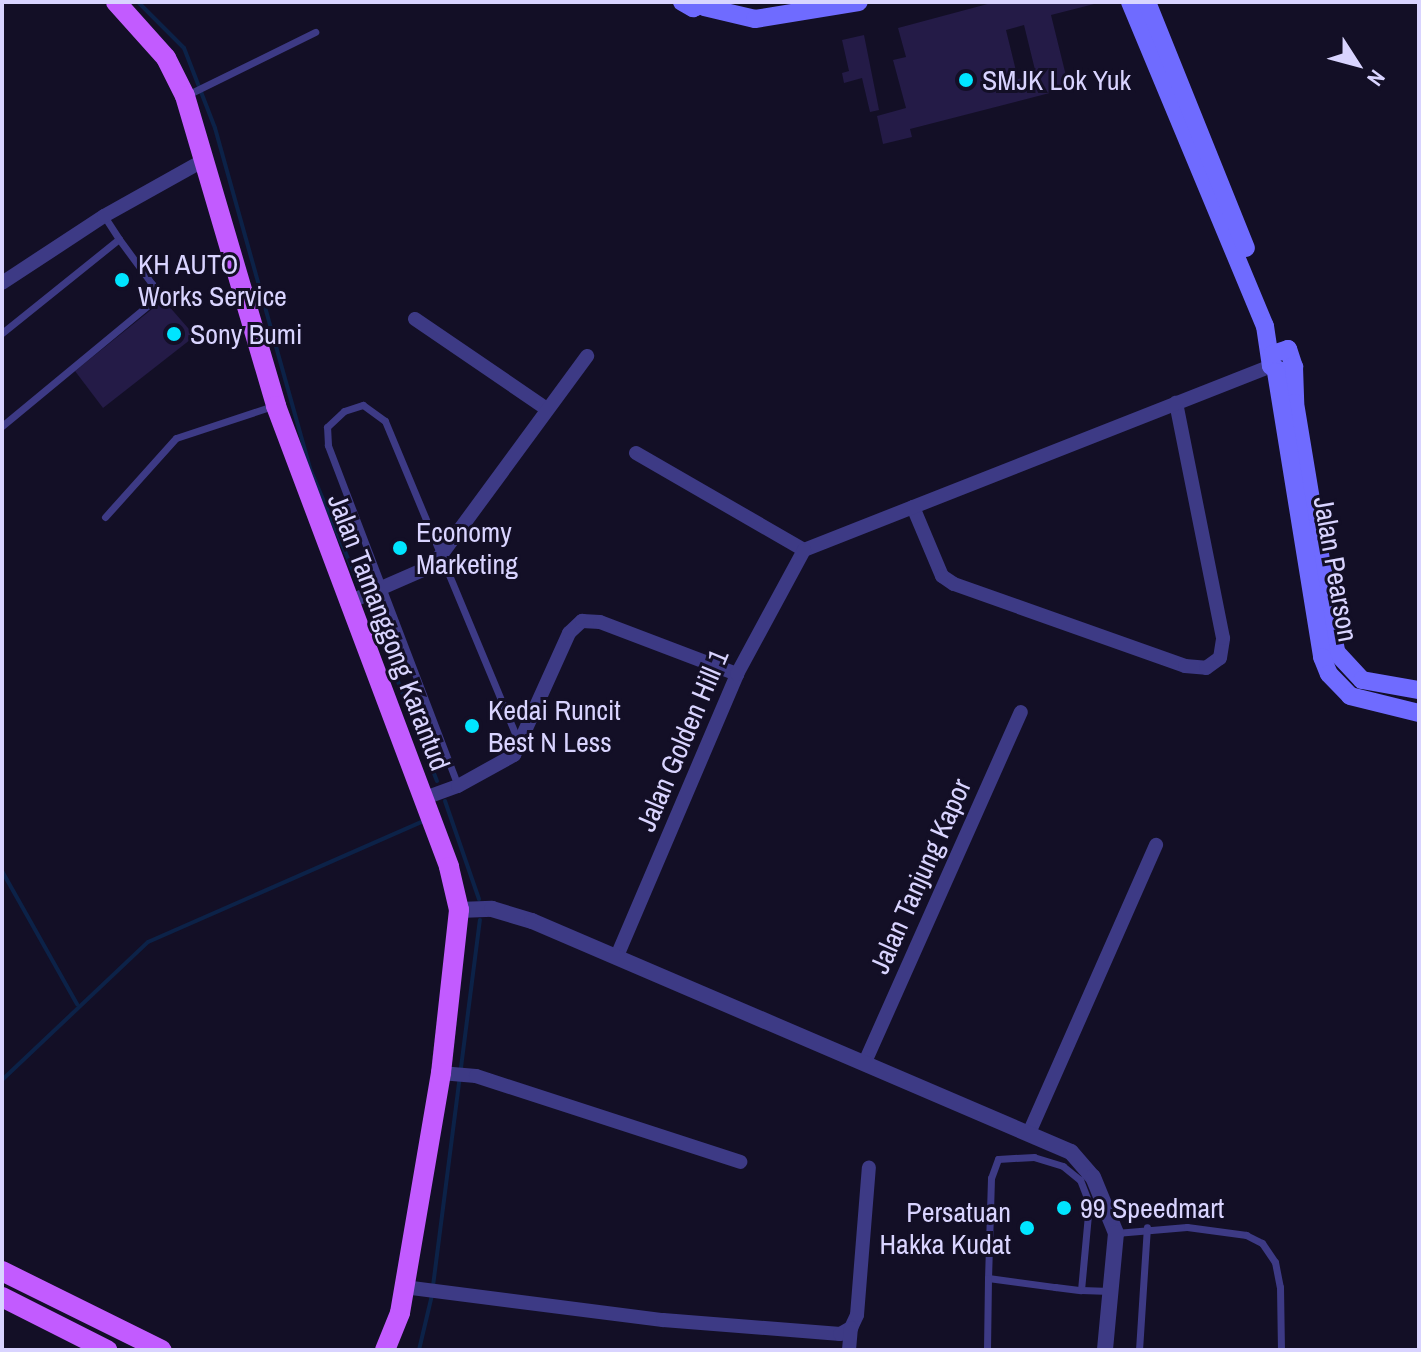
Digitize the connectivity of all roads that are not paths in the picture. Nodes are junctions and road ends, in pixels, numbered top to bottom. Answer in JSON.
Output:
{"nodes":[{"id":1,"x":116,"y":2,"type":"edge"},
{"id":2,"x":682,"y":2,"type":"edge"},
{"id":3,"x":859,"y":2,"type":"edge"},
{"id":4,"x":1130,"y":2,"type":"edge"},
{"id":5,"x":1147,"y":2,"type":"edge"},
{"id":6,"x":706,"y":4,"type":"edge"},
{"id":7,"x":315,"y":32,"type":"dead end"},
{"id":8,"x":185,"y":96,"type":"junction"},
{"id":9,"x":204,"y":160,"type":"junction"},
{"id":10,"x":104,"y":216,"type":"junction"},
{"id":11,"x":119,"y":239,"type":"junction"},
{"id":12,"x":2,"y":283,"type":"edge"},
{"id":13,"x":415,"y":319,"type":"dead end"},
{"id":14,"x":2,"y":333,"type":"edge"},
{"id":15,"x":587,"y":356,"type":"dead end"},
{"id":16,"x":1280,"y":362,"type":"junction"},
{"id":17,"x":1176,"y":403,"type":"junction"},
{"id":18,"x":276,"y":406,"type":"junction"},
{"id":19,"x":547,"y":409,"type":"junction"},
{"id":20,"x":2,"y":426,"type":"edge"},
{"id":21,"x":636,"y":453,"type":"dead end"},
{"id":22,"x":913,"y":507,"type":"junction"},
{"id":23,"x":105,"y":517,"type":"dead end"},
{"id":24,"x":804,"y":550,"type":"junction"},
{"id":25,"x":441,"y":555,"type":"junction"},
{"id":26,"x":379,"y":589,"type":"junction"},
{"id":27,"x":347,"y":603,"type":"junction"},
{"id":28,"x":737,"y":674,"type":"junction"},
{"id":29,"x":1419,"y":690,"type":"edge"},
{"id":30,"x":1021,"y":712,"type":"dead end"},
{"id":31,"x":1419,"y":713,"type":"edge"},
{"id":32,"x":520,"y":746,"type":"junction"},
{"id":33,"x":458,"y":786,"type":"junction"},
{"id":34,"x":422,"y":799,"type":"junction"},
{"id":35,"x":1156,"y":845,"type":"dead end"},
{"id":36,"x":459,"y":910,"type":"junction"},
{"id":37,"x":617,"y":956,"type":"junction"},
{"id":38,"x":865,"y":1062,"type":"junction"},
{"id":39,"x":447,"y":1074,"type":"junction"},
{"id":40,"x":1029,"y":1133,"type":"junction"},
{"id":41,"x":740,"y":1162,"type":"dead end"},
{"id":42,"x":869,"y":1167,"type":"dead end"},
{"id":43,"x":1147,"y":1227,"type":"junction"},
{"id":44,"x":1116,"y":1233,"type":"junction"},
{"id":45,"x":2,"y":1271,"type":"edge"},
{"id":46,"x":988,"y":1278,"type":"junction"},
{"id":47,"x":420,"y":1290,"type":"junction"},
{"id":48,"x":1081,"y":1290,"type":"junction"},
{"id":49,"x":1110,"y":1291,"type":"junction"},
{"id":50,"x":2,"y":1297,"type":"edge"},
{"id":51,"x":400,"y":1313,"type":"junction"},
{"id":52,"x":851,"y":1328,"type":"junction"},
{"id":53,"x":107,"y":1350,"type":"edge"},
{"id":54,"x":162,"y":1350,"type":"edge"},
{"id":55,"x":385,"y":1350,"type":"edge"},
{"id":56,"x":401,"y":1350,"type":"edge"},
{"id":57,"x":849,"y":1350,"type":"edge"},
{"id":58,"x":987,"y":1350,"type":"edge"},
{"id":59,"x":1105,"y":1350,"type":"edge"},
{"id":60,"x":1139,"y":1350,"type":"edge"},
{"id":61,"x":1281,"y":1350,"type":"edge"}],
"edges":[{"from":1,"to":8,"type":"main road","name":"Jalan Tamanggong Karantud"},
{"from":2,"to":6,"type":"main road"},
{"from":3,"to":6,"type":"main road"},
{"from":4,"to":16,"type":"main road","name":"Jalan Pearson"},
{"from":5,"to":16,"type":"main road","name":"Jalan Pearson"},
{"from":7,"to":8,"type":"lane"},
{"from":8,"to":9,"type":"main road","name":"Jalan Tamanggong Karantud"},
{"from":9,"to":10,"type":"street"},
{"from":9,"to":18,"type":"main road","name":"Jalan Tamanggong Karantud"},
{"from":10,"to":11,"type":"lane"},
{"from":10,"to":12,"type":"street"},
{"from":11,"to":14,"type":"lane"},
{"from":11,"to":20,"type":"lane"},
{"from":13,"to":19,"type":"street"},
{"from":15,"to":19,"type":"street"},
{"from":16,"to":17,"type":"street"},
{"from":16,"to":29,"type":"main road","name":"Jalan Pearson"},
{"from":16,"to":31,"type":"main road","name":"Jalan Pearson"},
{"from":17,"to":22,"type":"street"},
{"from":17,"to":22,"type":"street"},
{"from":18,"to":23,"type":"lane"},
{"from":18,"to":27,"type":"main road","name":"Jalan Tamanggong Karantud"},
{"from":19,"to":25,"type":"street"},
{"from":21,"to":24,"type":"street"},
{"from":22,"to":24,"type":"street"},
{"from":24,"to":28,"type":"street","name":"Jalan Golden Hill 1"},
{"from":25,"to":26,"type":"street"},
{"from":25,"to":26,"type":"lane"},
{"from":25,"to":32,"type":"lane"},
{"from":26,"to":27,"type":"street"},
{"from":26,"to":33,"type":"lane"},
{"from":27,"to":34,"type":"main road","name":"Jalan Tamanggong Karantud"},
{"from":28,"to":32,"type":"street"},
{"from":28,"to":37,"type":"street","name":"Jalan Golden Hill 1"},
{"from":30,"to":38,"type":"street","name":"Jalan Tanjung Kapor"},
{"from":32,"to":33,"type":"street"},
{"from":33,"to":34,"type":"street"},
{"from":34,"to":36,"type":"main road","name":"Jalan Tamanggong Karantud"},
{"from":35,"to":40,"type":"street"},
{"from":36,"to":37,"type":"street"},
{"from":36,"to":39,"type":"main road","name":"Jalan Tamanggong Karantud"},
{"from":37,"to":38,"type":"street"},
{"from":38,"to":40,"type":"street"},
{"from":39,"to":41,"type":"street"},
{"from":39,"to":47,"type":"main road","name":"Jalan Tamanggong Karantud"},
{"from":40,"to":44,"type":"street"},
{"from":42,"to":52,"type":"street"},
{"from":43,"to":44,"type":"lane"},
{"from":43,"to":60,"type":"lane"},
{"from":43,"to":61,"type":"lane"},
{"from":44,"to":49,"type":"street"},
{"from":45,"to":54,"type":"main road"},
{"from":46,"to":48,"type":"lane"},
{"from":46,"to":48,"type":"lane"},
{"from":46,"to":58,"type":"lane"},
{"from":47,"to":51,"type":"main road","name":"Jalan Tamanggong Karantud"},
{"from":47,"to":52,"type":"street"},
{"from":48,"to":49,"type":"lane"},
{"from":49,"to":59,"type":"street"},
{"from":50,"to":53,"type":"main road"},
{"from":51,"to":55,"type":"main road","name":"Jalan Tamanggong Karantud"},
{"from":51,"to":56,"type":"main road","name":"Jalan Tamanggong Karantud"},
{"from":52,"to":57,"type":"street"}]}
